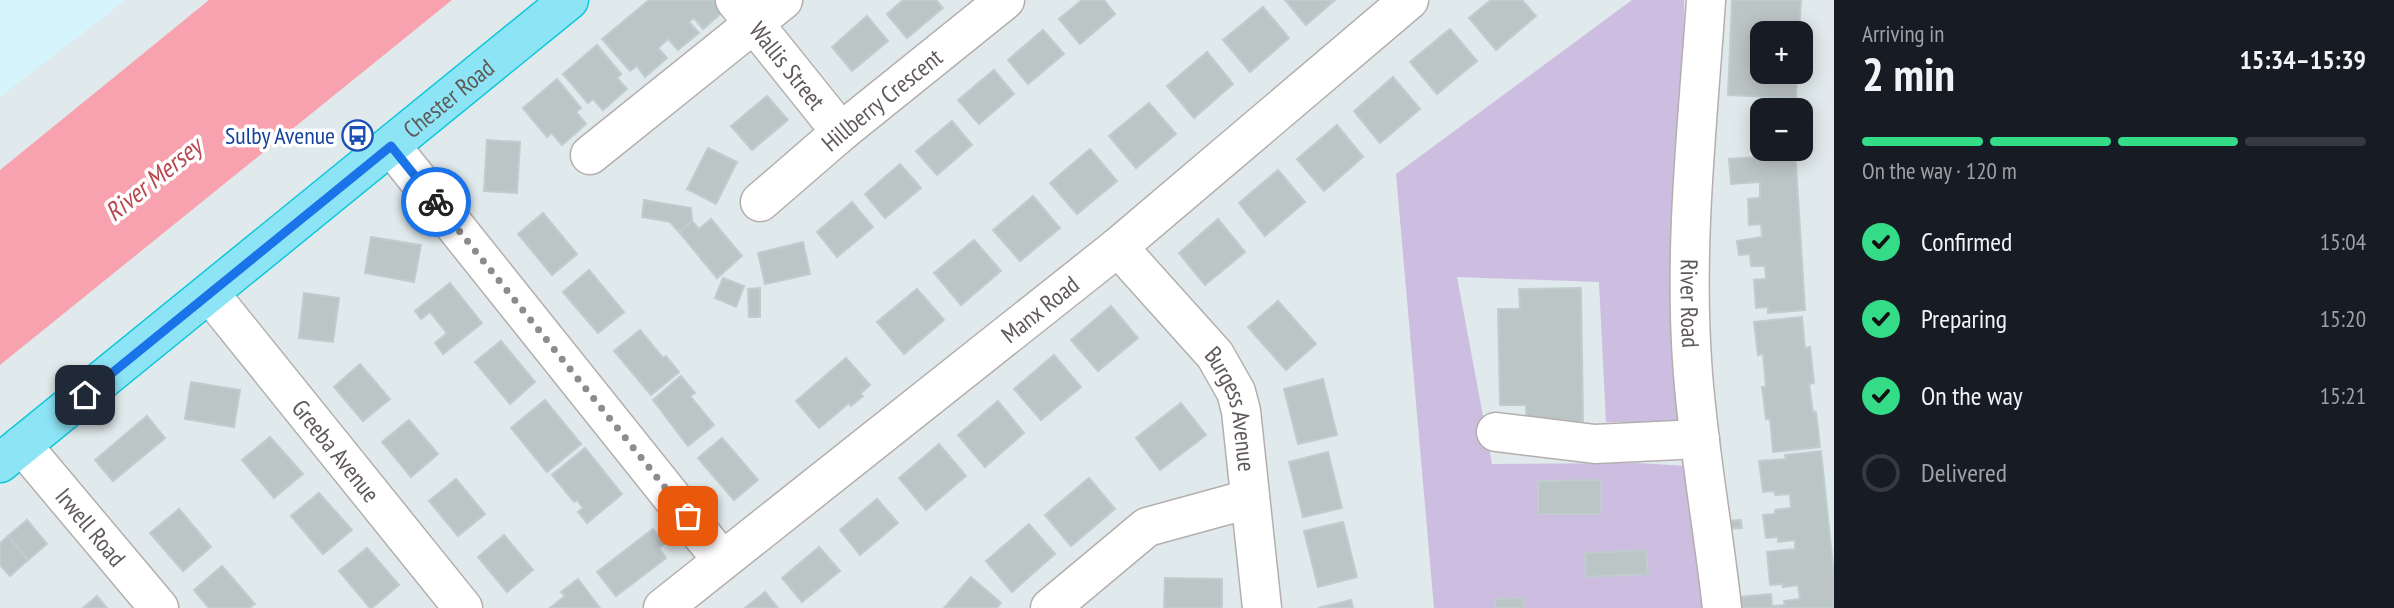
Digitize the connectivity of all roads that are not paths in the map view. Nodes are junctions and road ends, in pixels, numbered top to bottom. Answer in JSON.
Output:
{"nodes":[{"id":1,"x":569,"y":0,"type":"edge"},
{"id":2,"x":1005,"y":0,"type":"edge"},
{"id":3,"x":1409,"y":0,"type":"edge"},
{"id":4,"x":1706,"y":0,"type":"edge"},
{"id":5,"x":757,"y":8,"type":"edge"},
{"id":6,"x":841,"y":132,"type":"junction"},
{"id":7,"x":391,"y":146,"type":"junction"},
{"id":8,"x":590,"y":155,"type":"dead end"},
{"id":9,"x":760,"y":202,"type":"dead end"},
{"id":10,"x":1118,"y":247,"type":"junction"},
{"id":11,"x":210,"y":294,"type":"junction"},
{"id":12,"x":1496,"y":432,"type":"dead end"},
{"id":13,"x":1700,"y":439,"type":"junction"},
{"id":14,"x":11,"y":454,"type":"edge"},
{"id":15,"x":1249,"y":499,"type":"junction"},
{"id":16,"x":722,"y":560,"type":"junction"},
{"id":17,"x":159,"y":608,"type":"edge"},
{"id":18,"x":463,"y":608,"type":"edge"},
{"id":19,"x":663,"y":608,"type":"edge"},
{"id":20,"x":1050,"y":608,"type":"edge"},
{"id":21,"x":1262,"y":608,"type":"edge"},
{"id":22,"x":1722,"y":608,"type":"edge"}],
"edges":[{"from":1,"to":7,"type":"highway","name":"Chester Road"},
{"from":2,"to":6,"type":"street","name":"Hillberry Crescent"},
{"from":3,"to":10,"type":"street","name":"Manx Road"},
{"from":4,"to":13,"type":"street","name":"River Road"},
{"from":5,"to":6,"type":"street","name":"Wallis Street"},
{"from":5,"to":8,"type":"street"},
{"from":6,"to":9,"type":"street","name":"Hillberry Crescent"},
{"from":7,"to":11,"type":"highway","name":"Chester Road"},
{"from":7,"to":16,"type":"street"},
{"from":10,"to":15,"type":"street","name":"Burgess Avenue"},
{"from":10,"to":16,"type":"street","name":"Manx Road"},
{"from":11,"to":14,"type":"highway","name":"Chester Road"},
{"from":11,"to":18,"type":"street","name":"Greeba Avenue"},
{"from":12,"to":13,"type":"street"},
{"from":13,"to":22,"type":"street","name":"River Road"},
{"from":14,"to":17,"type":"street","name":"Irwell Road"},
{"from":15,"to":20,"type":"street"},
{"from":15,"to":21,"type":"street","name":"Burgess Avenue"},
{"from":16,"to":19,"type":"street","name":"Manx Road"}]}
